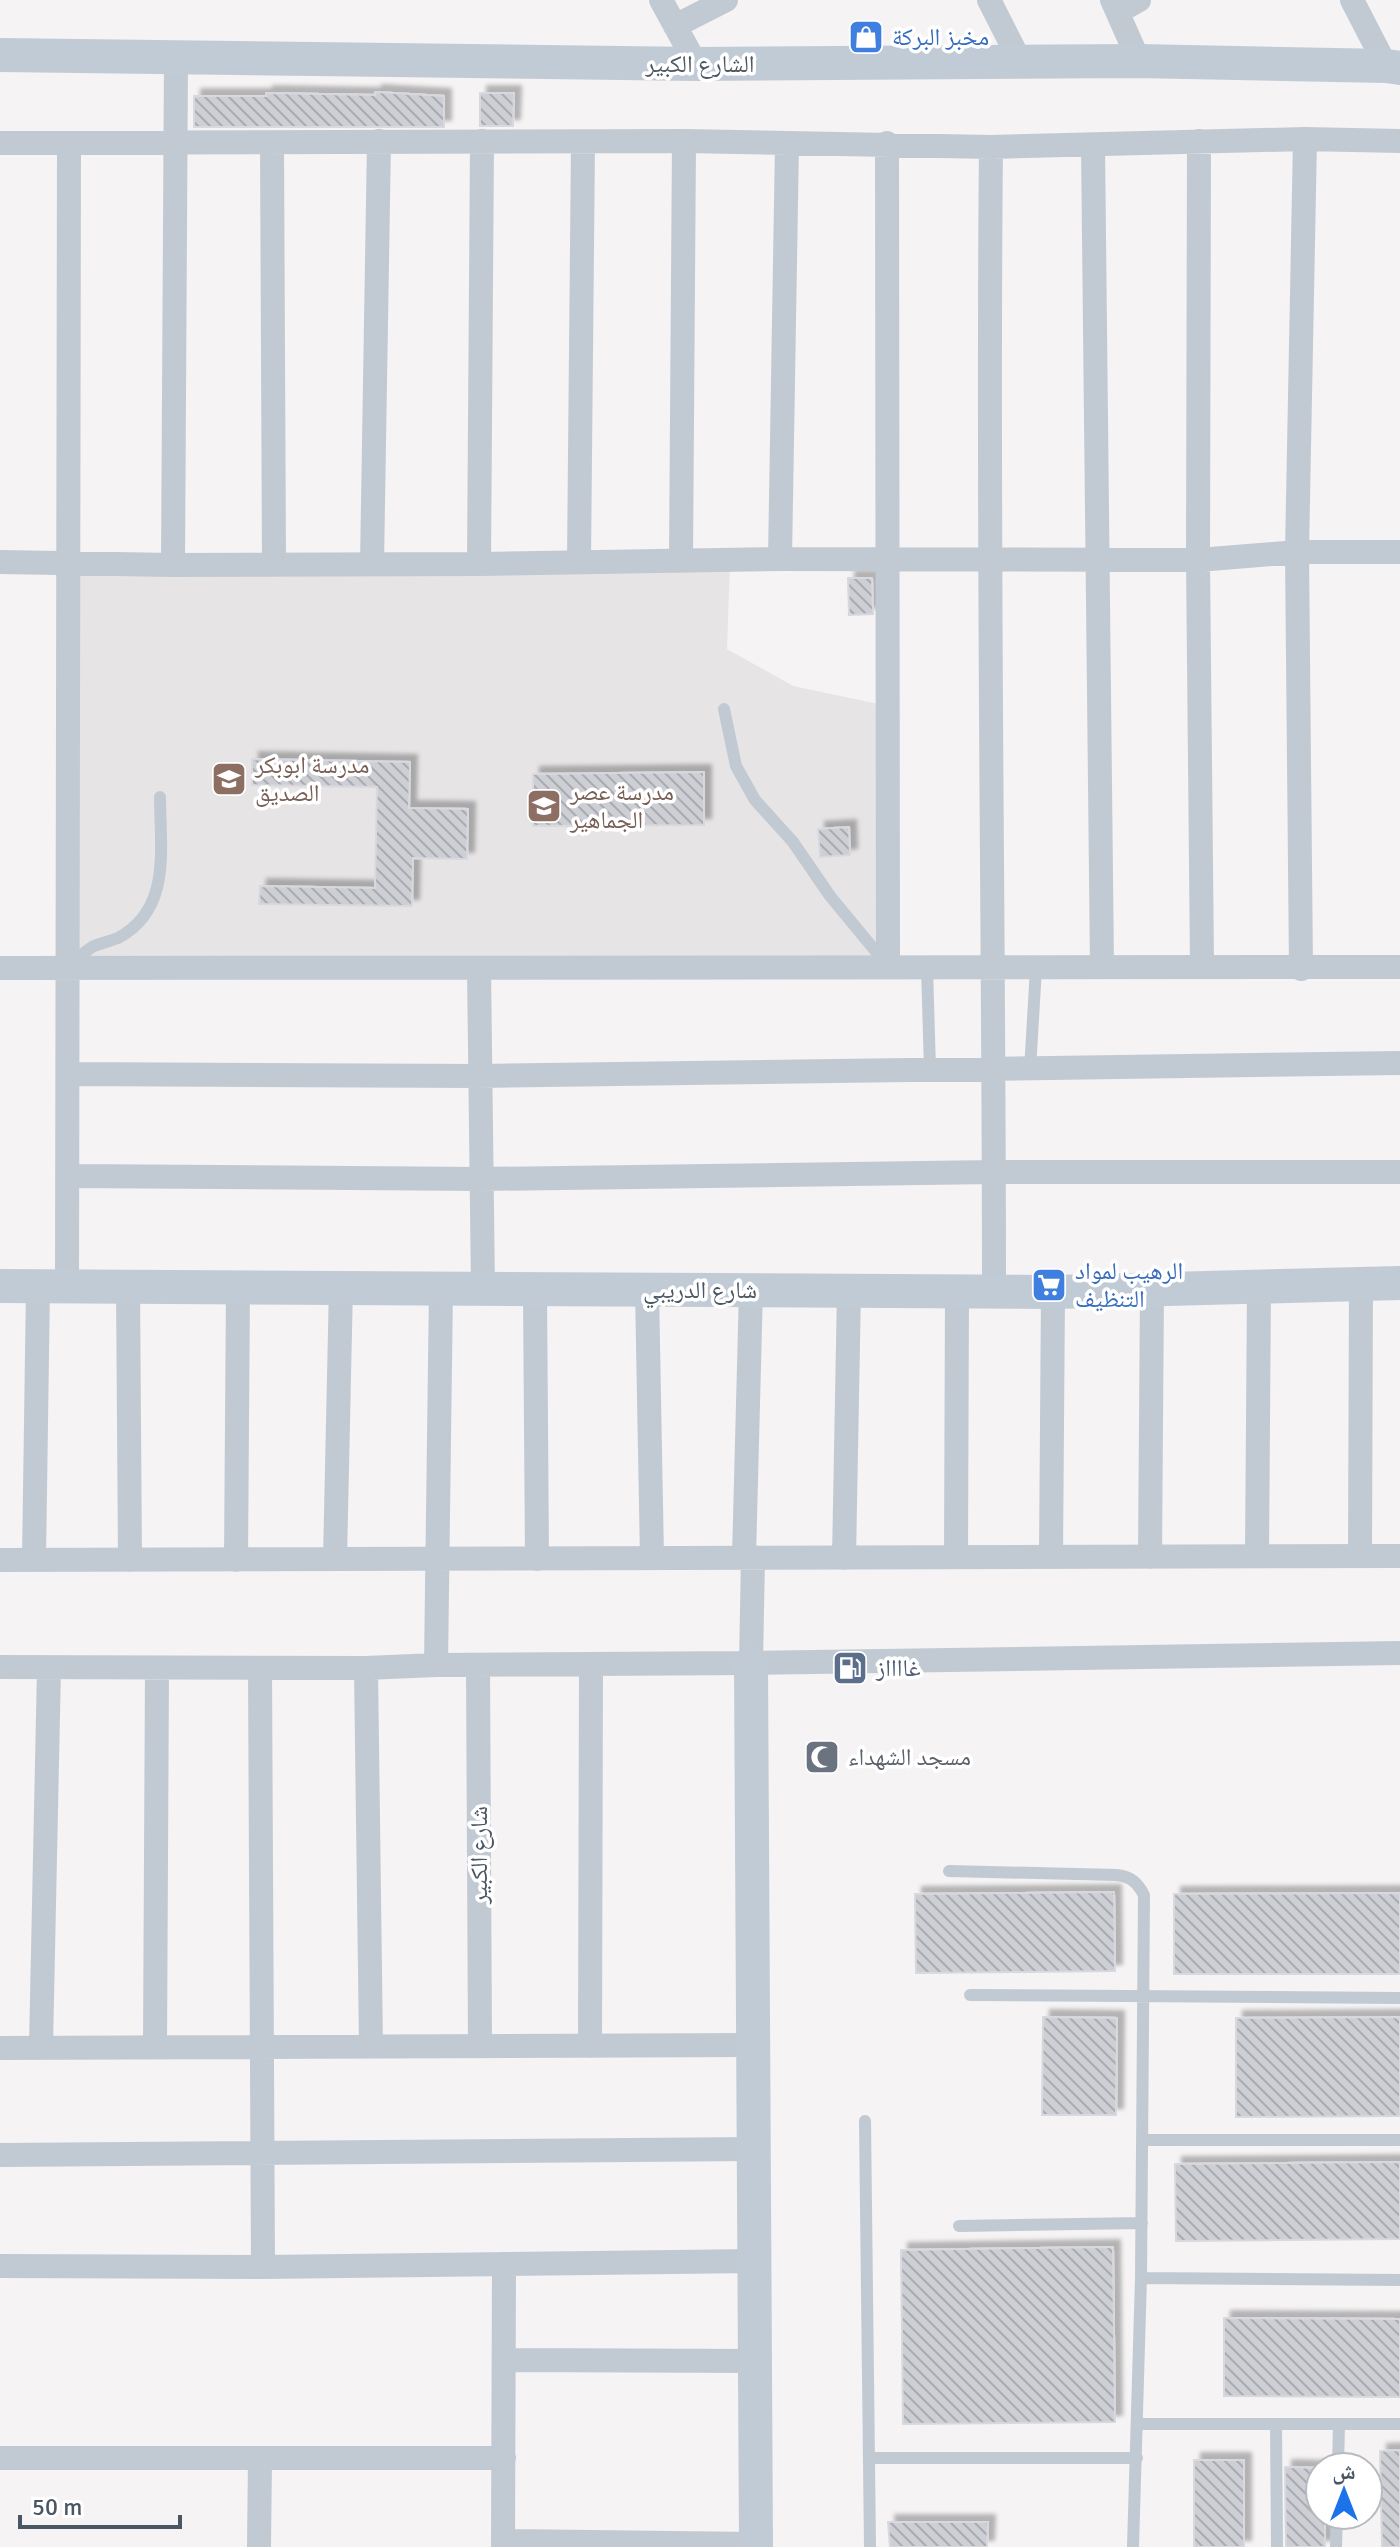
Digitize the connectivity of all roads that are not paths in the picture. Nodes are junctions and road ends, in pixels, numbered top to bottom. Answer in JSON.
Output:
{"nodes":[{"id":1,"x":661,"y":0,"type":"edge"},
{"id":2,"x":726,"y":0,"type":"edge"},
{"id":3,"x":989,"y":0,"type":"edge"},
{"id":4,"x":1139,"y":0,"type":"edge"},
{"id":5,"x":1352,"y":0,"type":"edge"},
{"id":6,"x":1115,"y":6,"type":"edge"},
{"id":7,"x":675,"y":26,"type":"junction"},
{"id":8,"x":0,"y":55,"type":"edge"},
{"id":9,"x":176,"y":57,"type":"junction"},
{"id":10,"x":1139,"y":61,"type":"junction"},
{"id":11,"x":1021,"y":63,"type":"junction"},
{"id":12,"x":696,"y":64,"type":"junction"},
{"id":13,"x":1393,"y":67,"type":"edge"},
{"id":14,"x":1305,"y":139,"type":"junction"},
{"id":15,"x":379,"y":141,"type":"junction"},
{"id":16,"x":482,"y":141,"type":"junction"},
{"id":17,"x":684,"y":141,"type":"junction"},
{"id":18,"x":1199,"y":141,"type":"junction"},
{"id":19,"x":1400,"y":141,"type":"edge"},
{"id":20,"x":583,"y":142,"type":"junction"},
{"id":21,"x":0,"y":143,"type":"edge"},
{"id":22,"x":69,"y":143,"type":"junction"},
{"id":23,"x":177,"y":143,"type":"junction"},
{"id":24,"x":787,"y":143,"type":"junction"},
{"id":25,"x":887,"y":143,"type":"junction"},
{"id":26,"x":272,"y":144,"type":"junction"},
{"id":27,"x":1093,"y":145,"type":"junction"},
{"id":28,"x":991,"y":147,"type":"junction"},
{"id":29,"x":1297,"y":552,"type":"junction"},
{"id":30,"x":1400,"y":552,"type":"edge"},
{"id":31,"x":780,"y":559,"type":"junction"},
{"id":32,"x":681,"y":560,"type":"junction"},
{"id":33,"x":888,"y":560,"type":"junction"},
{"id":34,"x":1096,"y":560,"type":"junction"},
{"id":35,"x":1198,"y":560,"type":"junction"},
{"id":36,"x":579,"y":561,"type":"junction"},
{"id":37,"x":990,"y":561,"type":"junction"},
{"id":38,"x":0,"y":562,"type":"edge"},
{"id":39,"x":274,"y":564,"type":"junction"},
{"id":40,"x":372,"y":564,"type":"junction"},
{"id":41,"x":479,"y":564,"type":"junction"},
{"id":42,"x":67,"y":565,"type":"junction"},
{"id":43,"x":173,"y":565,"type":"junction"},
{"id":44,"x":724,"y":709,"type":"dead end"},
{"id":45,"x":160,"y":797,"type":"dead end"},
{"id":46,"x":1202,"y":965,"type":"junction"},
{"id":47,"x":888,"y":967,"type":"junction"},
{"id":48,"x":927,"y":967,"type":"junction"},
{"id":49,"x":1102,"y":967,"type":"junction"},
{"id":50,"x":1400,"y":967,"type":"edge"},
{"id":51,"x":0,"y":968,"type":"edge"},
{"id":52,"x":67,"y":968,"type":"junction"},
{"id":53,"x":479,"y":968,"type":"junction"},
{"id":54,"x":993,"y":968,"type":"junction"},
{"id":55,"x":1036,"y":968,"type":"junction"},
{"id":56,"x":1301,"y":969,"type":"junction"},
{"id":57,"x":1400,"y":1063,"type":"edge"},
{"id":58,"x":930,"y":1070,"type":"junction"},
{"id":59,"x":1030,"y":1070,"type":"junction"},
{"id":60,"x":995,"y":1071,"type":"junction"},
{"id":61,"x":69,"y":1074,"type":"junction"},
{"id":62,"x":480,"y":1076,"type":"junction"},
{"id":63,"x":994,"y":1172,"type":"junction"},
{"id":64,"x":1400,"y":1172,"type":"edge"},
{"id":65,"x":69,"y":1176,"type":"junction"},
{"id":66,"x":481,"y":1179,"type":"junction"},
{"id":67,"x":1361,"y":1283,"type":"junction"},
{"id":68,"x":1400,"y":1283,"type":"edge"},
{"id":69,"x":53,"y":1285,"type":"junction"},
{"id":70,"x":128,"y":1285,"type":"junction"},
{"id":71,"x":238,"y":1285,"type":"junction"},
{"id":72,"x":0,"y":1286,"type":"edge"},
{"id":73,"x":341,"y":1286,"type":"junction"},
{"id":74,"x":1259,"y":1287,"type":"junction"},
{"id":75,"x":441,"y":1288,"type":"junction"},
{"id":76,"x":483,"y":1289,"type":"junction"},
{"id":77,"x":751,"y":1289,"type":"junction"},
{"id":78,"x":1152,"y":1289,"type":"junction"},
{"id":79,"x":535,"y":1290,"type":"junction"},
{"id":80,"x":647,"y":1290,"type":"junction"},
{"id":81,"x":849,"y":1290,"type":"junction"},
{"id":82,"x":957,"y":1290,"type":"junction"},
{"id":83,"x":994,"y":1291,"type":"junction"},
{"id":84,"x":1053,"y":1292,"type":"junction"},
{"id":85,"x":1257,"y":1556,"type":"junction"},
{"id":86,"x":1360,"y":1556,"type":"junction"},
{"id":87,"x":1400,"y":1556,"type":"edge"},
{"id":88,"x":749,"y":1557,"type":"junction"},
{"id":89,"x":956,"y":1557,"type":"junction"},
{"id":90,"x":1051,"y":1557,"type":"junction"},
{"id":91,"x":1150,"y":1557,"type":"junction"},
{"id":92,"x":652,"y":1558,"type":"junction"},
{"id":93,"x":844,"y":1558,"type":"junction"},
{"id":94,"x":335,"y":1559,"type":"junction"},
{"id":95,"x":437,"y":1559,"type":"junction"},
{"id":96,"x":537,"y":1559,"type":"junction"},
{"id":97,"x":0,"y":1560,"type":"edge"},
{"id":98,"x":34,"y":1560,"type":"junction"},
{"id":99,"x":130,"y":1560,"type":"junction"},
{"id":100,"x":236,"y":1560,"type":"junction"},
{"id":101,"x":1400,"y":1653,"type":"edge"},
{"id":102,"x":751,"y":1663,"type":"junction"},
{"id":103,"x":436,"y":1665,"type":"junction"},
{"id":104,"x":478,"y":1665,"type":"junction"},
{"id":105,"x":591,"y":1665,"type":"junction"},
{"id":106,"x":0,"y":1667,"type":"edge"},
{"id":107,"x":49,"y":1668,"type":"junction"},
{"id":108,"x":260,"y":1668,"type":"junction"},
{"id":109,"x":366,"y":1668,"type":"junction"},
{"id":110,"x":157,"y":1669,"type":"junction"},
{"id":111,"x":949,"y":1871,"type":"dead end"},
{"id":112,"x":970,"y":1995,"type":"dead end"},
{"id":113,"x":1144,"y":1995,"type":"junction"},
{"id":114,"x":1400,"y":1998,"type":"edge"},
{"id":115,"x":753,"y":2045,"type":"junction"},
{"id":116,"x":41,"y":2046,"type":"junction"},
{"id":117,"x":155,"y":2046,"type":"junction"},
{"id":118,"x":260,"y":2046,"type":"junction"},
{"id":119,"x":371,"y":2046,"type":"junction"},
{"id":120,"x":480,"y":2046,"type":"junction"},
{"id":121,"x":590,"y":2046,"type":"junction"},
{"id":122,"x":0,"y":2048,"type":"edge"},
{"id":123,"x":865,"y":2121,"type":"dead end"},
{"id":124,"x":1143,"y":2140,"type":"junction"},
{"id":125,"x":1400,"y":2140,"type":"edge"},
{"id":126,"x":754,"y":2149,"type":"junction"},
{"id":127,"x":264,"y":2153,"type":"junction"},
{"id":128,"x":0,"y":2155,"type":"edge"},
{"id":129,"x":1142,"y":2223,"type":"junction"},
{"id":130,"x":959,"y":2226,"type":"dead end"},
{"id":131,"x":755,"y":2261,"type":"junction"},
{"id":132,"x":504,"y":2264,"type":"junction"},
{"id":133,"x":0,"y":2266,"type":"edge"},
{"id":134,"x":263,"y":2267,"type":"junction"},
{"id":135,"x":1141,"y":2278,"type":"junction"},
{"id":136,"x":1400,"y":2280,"type":"edge"},
{"id":137,"x":505,"y":2360,"type":"junction"},
{"id":138,"x":755,"y":2361,"type":"junction"},
{"id":139,"x":1138,"y":2424,"type":"junction"},
{"id":140,"x":1276,"y":2424,"type":"junction"},
{"id":141,"x":1339,"y":2424,"type":"junction"},
{"id":142,"x":1400,"y":2424,"type":"edge"},
{"id":143,"x":1338,"y":2451,"type":"edge"},
{"id":144,"x":0,"y":2458,"type":"edge"},
{"id":145,"x":504,"y":2458,"type":"junction"},
{"id":146,"x":869,"y":2458,"type":"junction"},
{"id":147,"x":1137,"y":2458,"type":"junction"},
{"id":148,"x":260,"y":2459,"type":"junction"},
{"id":149,"x":503,"y":2544,"type":"edge"},
{"id":150,"x":756,"y":2546,"type":"edge"},
{"id":151,"x":259,"y":2547,"type":"edge"},
{"id":152,"x":870,"y":2547,"type":"edge"},
{"id":153,"x":1133,"y":2547,"type":"edge"},
{"id":154,"x":1277,"y":2547,"type":"edge"}],
"edges":[{"from":1,"to":7,"type":"street"},
{"from":2,"to":7,"type":"street"},
{"from":3,"to":11,"type":"street"},
{"from":4,"to":6,"type":"street"},
{"from":5,"to":13,"type":"street"},
{"from":6,"to":10,"type":"street"},
{"from":7,"to":12,"type":"street"},
{"from":8,"to":9,"type":"street","name":"الشارع الكبير"},
{"from":9,"to":12,"type":"street","name":"الشارع الكبير"},
{"from":9,"to":23,"type":"street"},
{"from":10,"to":11,"type":"street","name":"الشارع الكبير"},
{"from":10,"to":13,"type":"street","name":"الشارع الكبير"},
{"from":11,"to":12,"type":"street","name":"الشارع الكبير"},
{"from":14,"to":18,"type":"street"},
{"from":14,"to":19,"type":"street"},
{"from":14,"to":29,"type":"street"},
{"from":15,"to":16,"type":"street"},
{"from":15,"to":26,"type":"street"},
{"from":15,"to":40,"type":"street"},
{"from":16,"to":20,"type":"street"},
{"from":16,"to":41,"type":"street"},
{"from":17,"to":20,"type":"street"},
{"from":17,"to":24,"type":"street"},
{"from":17,"to":32,"type":"street"},
{"from":18,"to":27,"type":"street"},
{"from":18,"to":35,"type":"street"},
{"from":20,"to":36,"type":"street"},
{"from":21,"to":22,"type":"street"},
{"from":22,"to":23,"type":"street"},
{"from":22,"to":42,"type":"street"},
{"from":23,"to":26,"type":"street"},
{"from":23,"to":43,"type":"street"},
{"from":24,"to":25,"type":"street"},
{"from":24,"to":31,"type":"street"},
{"from":25,"to":28,"type":"street"},
{"from":25,"to":33,"type":"street"},
{"from":26,"to":39,"type":"street"},
{"from":27,"to":28,"type":"street"},
{"from":27,"to":34,"type":"street"},
{"from":28,"to":37,"type":"street"},
{"from":29,"to":30,"type":"street"},
{"from":29,"to":35,"type":"street"},
{"from":29,"to":56,"type":"street"},
{"from":31,"to":32,"type":"street"},
{"from":31,"to":33,"type":"street"},
{"from":32,"to":36,"type":"street"},
{"from":33,"to":37,"type":"street"},
{"from":33,"to":47,"type":"street"},
{"from":34,"to":35,"type":"street"},
{"from":34,"to":37,"type":"street"},
{"from":34,"to":49,"type":"street"},
{"from":35,"to":46,"type":"street"},
{"from":36,"to":41,"type":"street"},
{"from":37,"to":54,"type":"street"},
{"from":38,"to":42,"type":"street"},
{"from":39,"to":40,"type":"street"},
{"from":39,"to":43,"type":"street"},
{"from":40,"to":41,"type":"street"},
{"from":42,"to":43,"type":"street"},
{"from":42,"to":52,"type":"street"},
{"from":44,"to":47,"type":"lane"},
{"from":45,"to":52,"type":"lane"},
{"from":46,"to":49,"type":"street"},
{"from":46,"to":56,"type":"street"},
{"from":47,"to":48,"type":"street"},
{"from":47,"to":53,"type":"street"},
{"from":48,"to":54,"type":"street"},
{"from":48,"to":58,"type":"lane"},
{"from":49,"to":55,"type":"street"},
{"from":50,"to":56,"type":"street"},
{"from":51,"to":52,"type":"street"},
{"from":52,"to":53,"type":"street"},
{"from":52,"to":61,"type":"street"},
{"from":53,"to":62,"type":"street"},
{"from":54,"to":55,"type":"street"},
{"from":54,"to":60,"type":"street"},
{"from":55,"to":59,"type":"lane"},
{"from":57,"to":59,"type":"street"},
{"from":58,"to":60,"type":"street"},
{"from":58,"to":62,"type":"street"},
{"from":59,"to":60,"type":"street"},
{"from":60,"to":63,"type":"street"},
{"from":61,"to":62,"type":"street"},
{"from":61,"to":65,"type":"street"},
{"from":62,"to":66,"type":"street"},
{"from":63,"to":64,"type":"street"},
{"from":63,"to":66,"type":"street"},
{"from":63,"to":83,"type":"street"},
{"from":65,"to":66,"type":"street"},
{"from":65,"to":69,"type":"street"},
{"from":66,"to":76,"type":"street"},
{"from":67,"to":68,"type":"street","name":"شارع الدريبي"},
{"from":67,"to":74,"type":"street","name":"شارع الدريبي"},
{"from":67,"to":86,"type":"street"},
{"from":69,"to":70,"type":"street","name":"شارع الدريبي"},
{"from":69,"to":72,"type":"street","name":"شارع الدريبي"},
{"from":69,"to":98,"type":"street"},
{"from":70,"to":71,"type":"street","name":"شارع الدريبي"},
{"from":70,"to":99,"type":"street"},
{"from":71,"to":73,"type":"street","name":"شارع الدريبي"},
{"from":71,"to":100,"type":"street"},
{"from":73,"to":75,"type":"street","name":"شارع الدريبي"},
{"from":73,"to":94,"type":"street"},
{"from":74,"to":78,"type":"street","name":"شارع الدريبي"},
{"from":74,"to":85,"type":"street"},
{"from":75,"to":76,"type":"street","name":"شارع الدريبي"},
{"from":75,"to":95,"type":"street"},
{"from":76,"to":79,"type":"street","name":"شارع الدريبي"},
{"from":77,"to":80,"type":"street","name":"شارع الدريبي"},
{"from":77,"to":81,"type":"street","name":"شارع الدريبي"},
{"from":77,"to":88,"type":"street"},
{"from":78,"to":84,"type":"street","name":"شارع الدريبي"},
{"from":78,"to":91,"type":"street"},
{"from":79,"to":80,"type":"street","name":"شارع الدريبي"},
{"from":79,"to":96,"type":"street"},
{"from":80,"to":92,"type":"street"},
{"from":81,"to":82,"type":"street","name":"شارع الدريبي"},
{"from":81,"to":93,"type":"street"},
{"from":82,"to":83,"type":"street","name":"شارع الدريبي"},
{"from":82,"to":89,"type":"street"},
{"from":83,"to":84,"type":"street","name":"شارع الدريبي"},
{"from":84,"to":90,"type":"street"},
{"from":85,"to":86,"type":"street"},
{"from":85,"to":91,"type":"street"},
{"from":86,"to":87,"type":"street"},
{"from":88,"to":92,"type":"street"},
{"from":88,"to":93,"type":"street"},
{"from":88,"to":102,"type":"street"},
{"from":89,"to":90,"type":"street"},
{"from":89,"to":93,"type":"street"},
{"from":90,"to":91,"type":"street"},
{"from":92,"to":96,"type":"street"},
{"from":94,"to":95,"type":"street"},
{"from":94,"to":100,"type":"street"},
{"from":95,"to":96,"type":"street"},
{"from":95,"to":103,"type":"street"},
{"from":97,"to":98,"type":"street"},
{"from":98,"to":99,"type":"street"},
{"from":99,"to":100,"type":"street"},
{"from":101,"to":102,"type":"street"},
{"from":102,"to":105,"type":"street"},
{"from":102,"to":115,"type":"street"},
{"from":103,"to":104,"type":"street"},
{"from":103,"to":109,"type":"street"},
{"from":104,"to":105,"type":"street"},
{"from":104,"to":120,"type":"street","name":"شارع الكبير"},
{"from":105,"to":121,"type":"street"},
{"from":106,"to":107,"type":"street"},
{"from":107,"to":110,"type":"street"},
{"from":107,"to":116,"type":"street"},
{"from":108,"to":109,"type":"street"},
{"from":108,"to":110,"type":"street"},
{"from":108,"to":118,"type":"street"},
{"from":109,"to":119,"type":"street"},
{"from":110,"to":117,"type":"street"},
{"from":111,"to":113,"type":"lane"},
{"from":112,"to":113,"type":"lane"},
{"from":113,"to":114,"type":"lane"},
{"from":113,"to":124,"type":"lane"},
{"from":115,"to":121,"type":"street"},
{"from":115,"to":126,"type":"street"},
{"from":116,"to":117,"type":"street"},
{"from":116,"to":122,"type":"street"},
{"from":117,"to":118,"type":"street"},
{"from":118,"to":119,"type":"street"},
{"from":118,"to":127,"type":"street"},
{"from":119,"to":120,"type":"street"},
{"from":120,"to":121,"type":"street"},
{"from":123,"to":146,"type":"lane"},
{"from":124,"to":125,"type":"lane"},
{"from":124,"to":129,"type":"lane"},
{"from":126,"to":127,"type":"street"},
{"from":126,"to":131,"type":"street"},
{"from":127,"to":128,"type":"street"},
{"from":127,"to":134,"type":"street"},
{"from":129,"to":130,"type":"lane"},
{"from":129,"to":135,"type":"lane"},
{"from":131,"to":132,"type":"street"},
{"from":131,"to":138,"type":"street"},
{"from":132,"to":134,"type":"street"},
{"from":132,"to":137,"type":"street"},
{"from":133,"to":134,"type":"street"},
{"from":135,"to":136,"type":"lane"},
{"from":135,"to":139,"type":"lane"},
{"from":137,"to":138,"type":"street"},
{"from":137,"to":145,"type":"street"},
{"from":138,"to":150,"type":"street"},
{"from":139,"to":140,"type":"lane"},
{"from":139,"to":147,"type":"lane"},
{"from":140,"to":141,"type":"lane"},
{"from":140,"to":154,"type":"lane"},
{"from":141,"to":142,"type":"lane"},
{"from":141,"to":143,"type":"lane"},
{"from":144,"to":148,"type":"street"},
{"from":145,"to":148,"type":"street"},
{"from":145,"to":149,"type":"street"},
{"from":146,"to":147,"type":"lane"},
{"from":146,"to":152,"type":"lane"},
{"from":147,"to":153,"type":"lane"},
{"from":148,"to":151,"type":"street"},
{"from":149,"to":150,"type":"street"}]}
